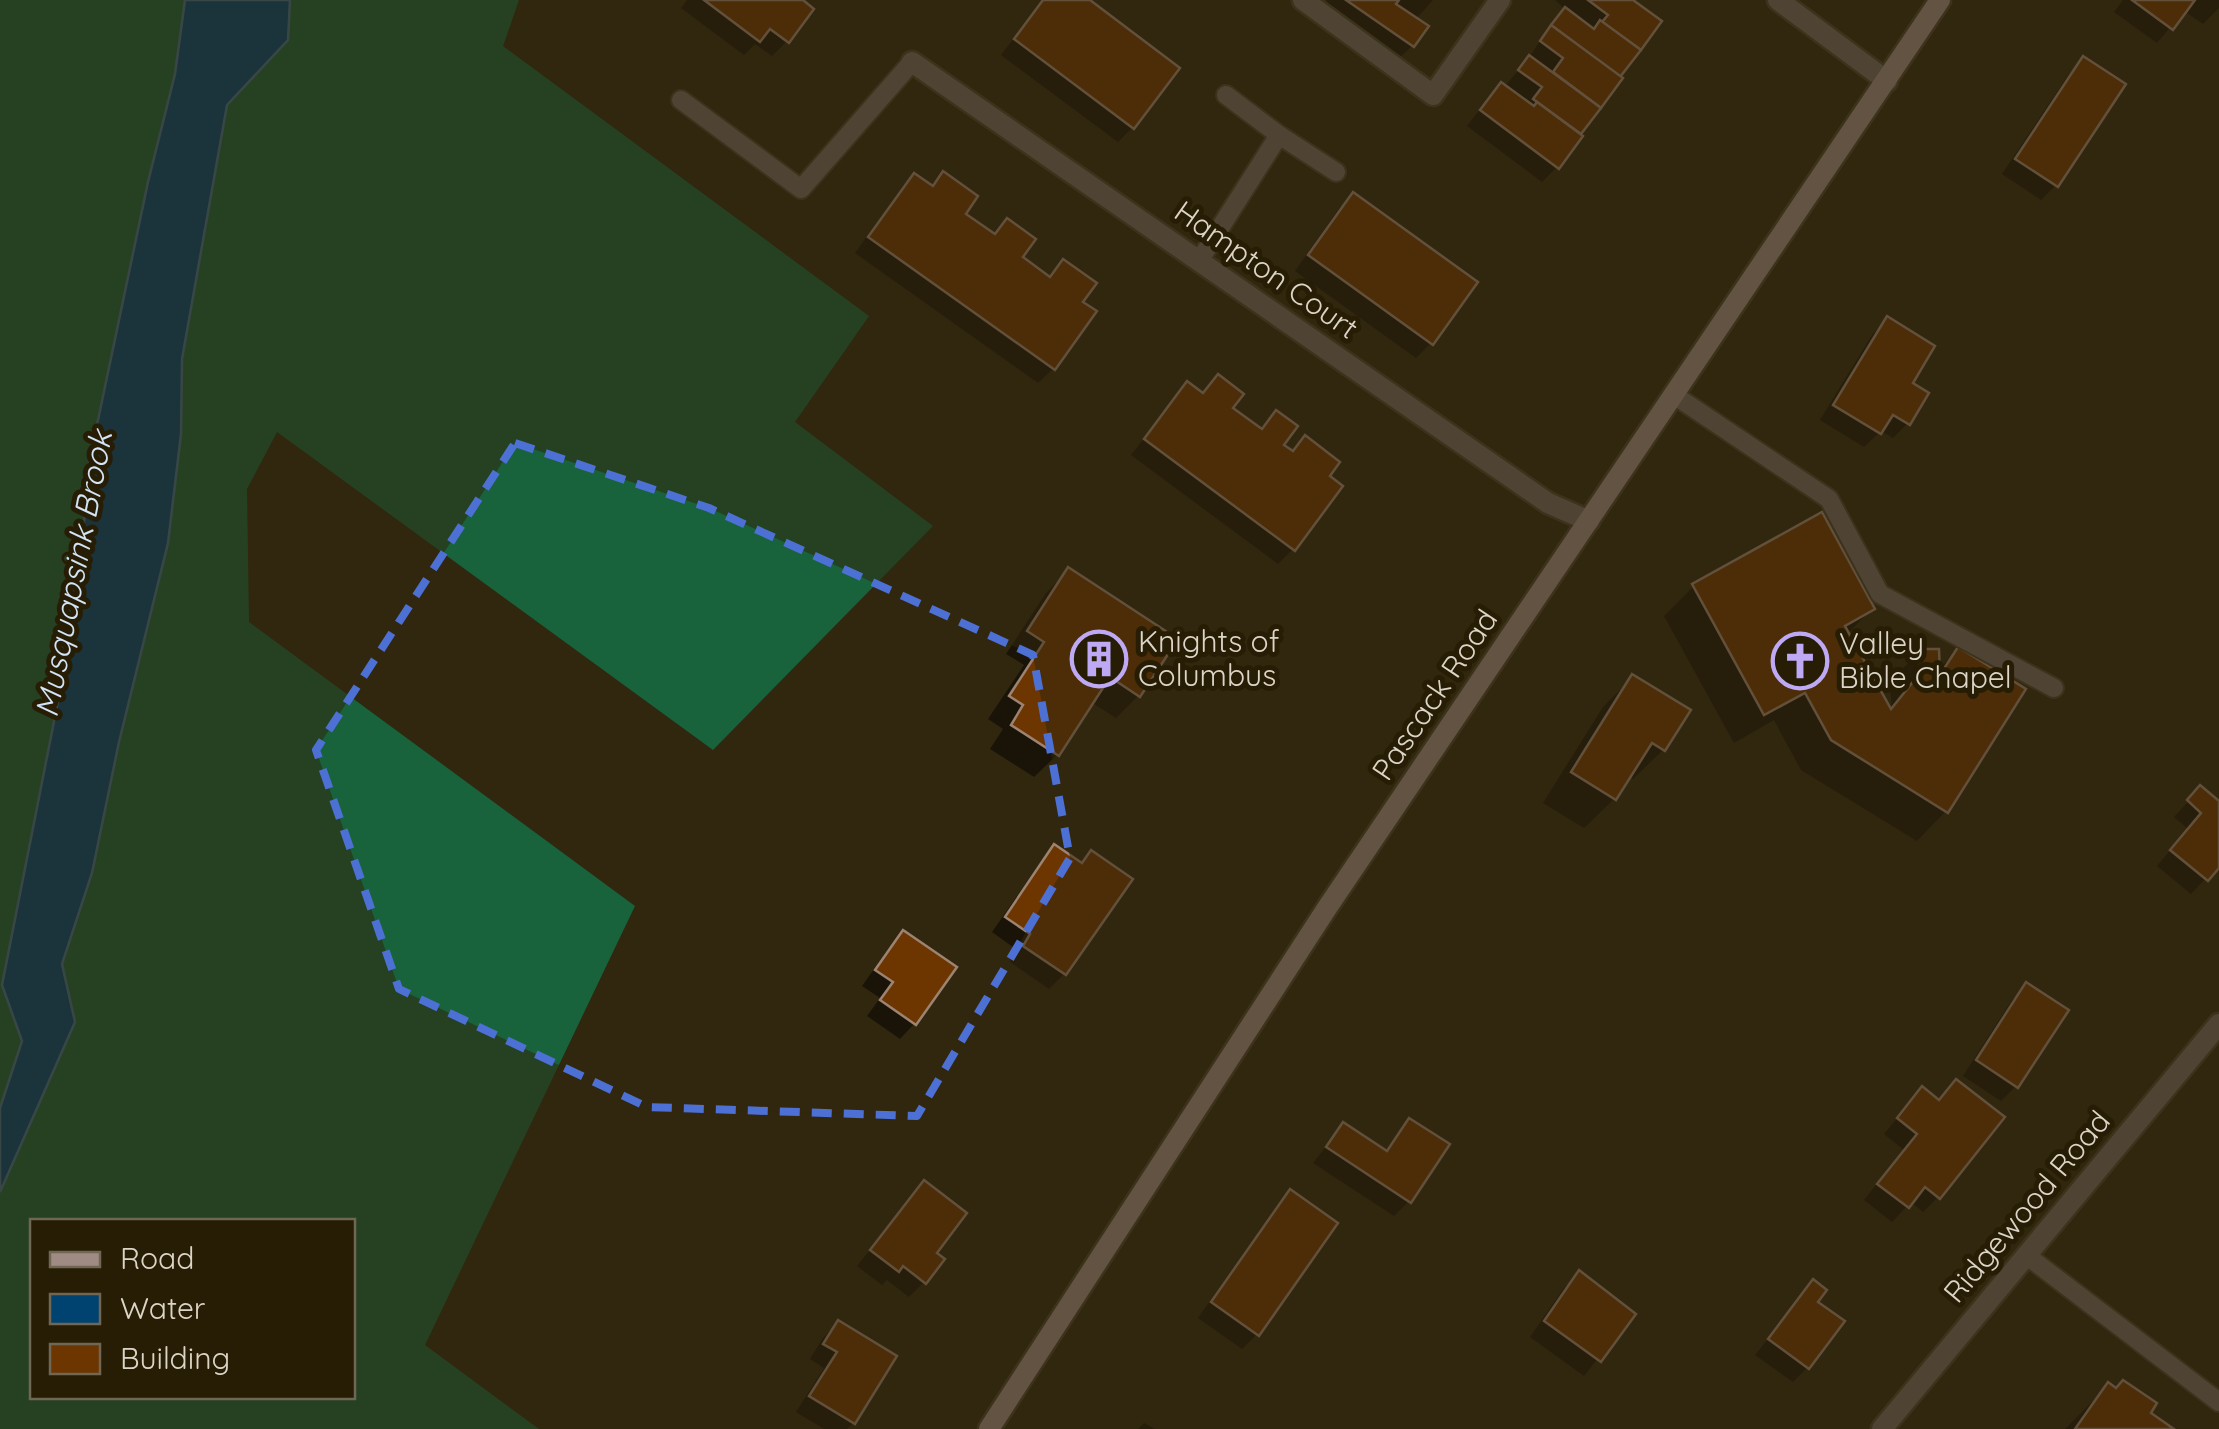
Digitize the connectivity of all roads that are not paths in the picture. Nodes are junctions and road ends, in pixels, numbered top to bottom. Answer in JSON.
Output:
{"nodes":[{"id":1,"x":1303,"y":0,"type":"edge"},
{"id":2,"x":1500,"y":0,"type":"edge"},
{"id":3,"x":1778,"y":0,"type":"edge"},
{"id":4,"x":1940,"y":0,"type":"edge"},
{"id":5,"x":912,"y":62,"type":"joint"},
{"id":6,"x":1887,"y":81,"type":"junction"},
{"id":7,"x":1226,"y":96,"type":"dead end"},
{"id":8,"x":680,"y":100,"type":"dead end"},
{"id":9,"x":1279,"y":136,"type":"junction"},
{"id":10,"x":1336,"y":172,"type":"dead end"},
{"id":11,"x":1199,"y":261,"type":"junction"},
{"id":12,"x":1674,"y":395,"type":"junction"},
{"id":13,"x":1589,"y":521,"type":"junction"},
{"id":14,"x":2054,"y":688,"type":"dead end"},
{"id":15,"x":2219,"y":1024,"type":"edge"},
{"id":16,"x":2026,"y":1256,"type":"junction"},
{"id":17,"x":2219,"y":1402,"type":"edge"},
{"id":18,"x":989,"y":1429,"type":"edge"},
{"id":19,"x":1882,"y":1429,"type":"edge"}],
"edges":[{"from":1,"to":2,"type":"street"},
{"from":3,"to":6,"type":"street"},
{"from":4,"to":6,"type":"main road","name":"Pascack Road"},
{"from":5,"to":8,"type":"lane"},
{"from":5,"to":11,"type":"street","name":"Hampton Court"},
{"from":6,"to":12,"type":"main road","name":"Pascack Road"},
{"from":7,"to":9,"type":"lane"},
{"from":9,"to":10,"type":"lane"},
{"from":9,"to":11,"type":"lane"},
{"from":11,"to":13,"type":"street","name":"Hampton Court"},
{"from":12,"to":13,"type":"main road","name":"Pascack Road"},
{"from":12,"to":14,"type":"lane"},
{"from":13,"to":18,"type":"main road","name":"Pascack Road"},
{"from":15,"to":16,"type":"street","name":"Ridgewood Road"},
{"from":16,"to":17,"type":"lane"},
{"from":16,"to":19,"type":"street","name":"Ridgewood Road"}]}
